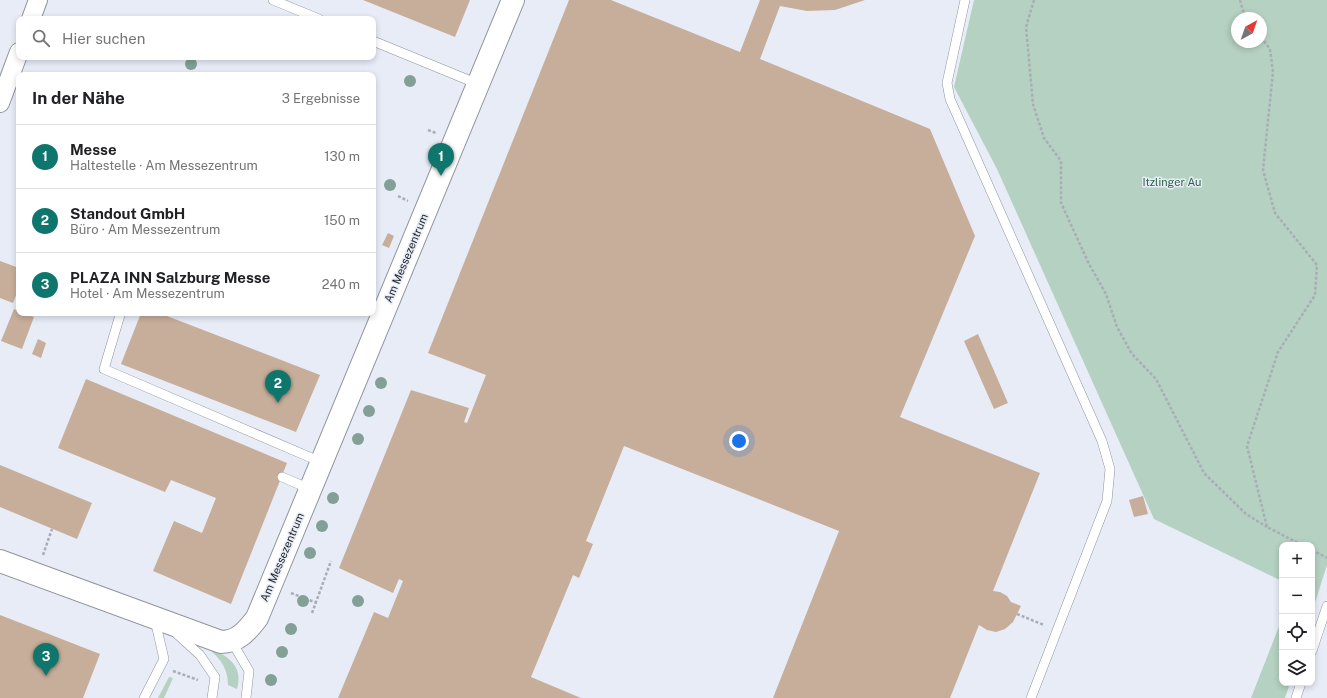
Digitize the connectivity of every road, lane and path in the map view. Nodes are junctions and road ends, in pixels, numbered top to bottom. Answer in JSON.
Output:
{"nodes":[{"id":1,"x":38,"y":0,"type":"edge"},
{"id":2,"x":273,"y":0,"type":"edge"},
{"id":3,"x":513,"y":0,"type":"edge"},
{"id":4,"x":965,"y":0,"type":"edge"},
{"id":5,"x":1034,"y":0,"type":"edge"},
{"id":6,"x":1240,"y":0,"type":"edge"},
{"id":7,"x":1243,"y":12,"type":"edge"},
{"id":8,"x":32,"y":16,"type":"edge"},
{"id":9,"x":312,"y":16,"type":"edge"},
{"id":10,"x":376,"y":42,"type":"edge"},
{"id":11,"x":1267,"y":45,"type":"edge"},
{"id":12,"x":16,"y":60,"type":"edge"},
{"id":13,"x":479,"y":84,"type":"junction"},
{"id":14,"x":0,"y":103,"type":"edge"},
{"id":15,"x":120,"y":316,"type":"edge"},
{"id":16,"x":321,"y":462,"type":"junction"},
{"id":17,"x":282,"y":477,"type":"dead end"},
{"id":18,"x":310,"y":489,"type":"junction"},
{"id":19,"x":1267,"y":527,"type":"junction"},
{"id":20,"x":52,"y":529,"type":"dead end"},
{"id":21,"x":1296,"y":542,"type":"edge"},
{"id":22,"x":1315,"y":552,"type":"edge"},
{"id":23,"x":1327,"y":558,"type":"edge"},
{"id":24,"x":0,"y":561,"type":"edge"},
{"id":25,"x":331,"y":561,"type":"dead end"},
{"id":26,"x":36,"y":575,"type":"junction"},
{"id":27,"x":291,"y":593,"type":"dead end"},
{"id":28,"x":317,"y":603,"type":"junction"},
{"id":29,"x":1327,"y":606,"type":"edge"},
{"id":30,"x":312,"y":613,"type":"dead end"},
{"id":31,"x":1017,"y":614,"type":"dead end"},
{"id":32,"x":155,"y":618,"type":"junction"},
{"id":33,"x":251,"y":626,"type":"junction"},
{"id":34,"x":1057,"y":630,"type":"junction"},
{"id":35,"x":232,"y":642,"type":"junction"},
{"id":36,"x":1312,"y":650,"type":"edge"},
{"id":37,"x":1300,"y":686,"type":"edge"},
{"id":38,"x":144,"y":698,"type":"edge"},
{"id":39,"x":212,"y":698,"type":"edge"},
{"id":40,"x":246,"y":698,"type":"edge"},
{"id":41,"x":1030,"y":698,"type":"edge"},
{"id":42,"x":1296,"y":698,"type":"edge"}],
"edges":[{"from":1,"to":8,"type":"street"},
{"from":2,"to":9,"type":"lane"},
{"from":3,"to":13,"type":"street","name":"Am Messezentrum"},
{"from":4,"to":34,"type":"lane"},
{"from":5,"to":19,"type":"path"},
{"from":6,"to":7,"type":"path"},
{"from":10,"to":13,"type":"lane"},
{"from":11,"to":19,"type":"path"},
{"from":12,"to":14,"type":"street"},
{"from":13,"to":16,"type":"street","name":"Am Messezentrum"},
{"from":15,"to":16,"type":"lane"},
{"from":16,"to":18,"type":"street","name":"Am Messezentrum"},
{"from":17,"to":18,"type":"lane"},
{"from":18,"to":33,"type":"street","name":"Am Messezentrum"},
{"from":19,"to":21,"type":"path"},
{"from":20,"to":26,"type":"path"},
{"from":22,"to":23,"type":"path"},
{"from":24,"to":26,"type":"street"},
{"from":25,"to":28,"type":"path"},
{"from":26,"to":32,"type":"street"},
{"from":27,"to":28,"type":"path"},
{"from":28,"to":30,"type":"path"},
{"from":29,"to":36,"type":"lane"},
{"from":31,"to":34,"type":"path"},
{"from":32,"to":33,"type":"street"},
{"from":32,"to":35,"type":"street"},
{"from":32,"to":38,"type":"lane"},
{"from":32,"to":39,"type":"lane"},
{"from":33,"to":35,"type":"street","name":"Am Messezentrum"},
{"from":34,"to":41,"type":"lane"},
{"from":35,"to":40,"type":"lane"},
{"from":37,"to":42,"type":"lane"}]}
